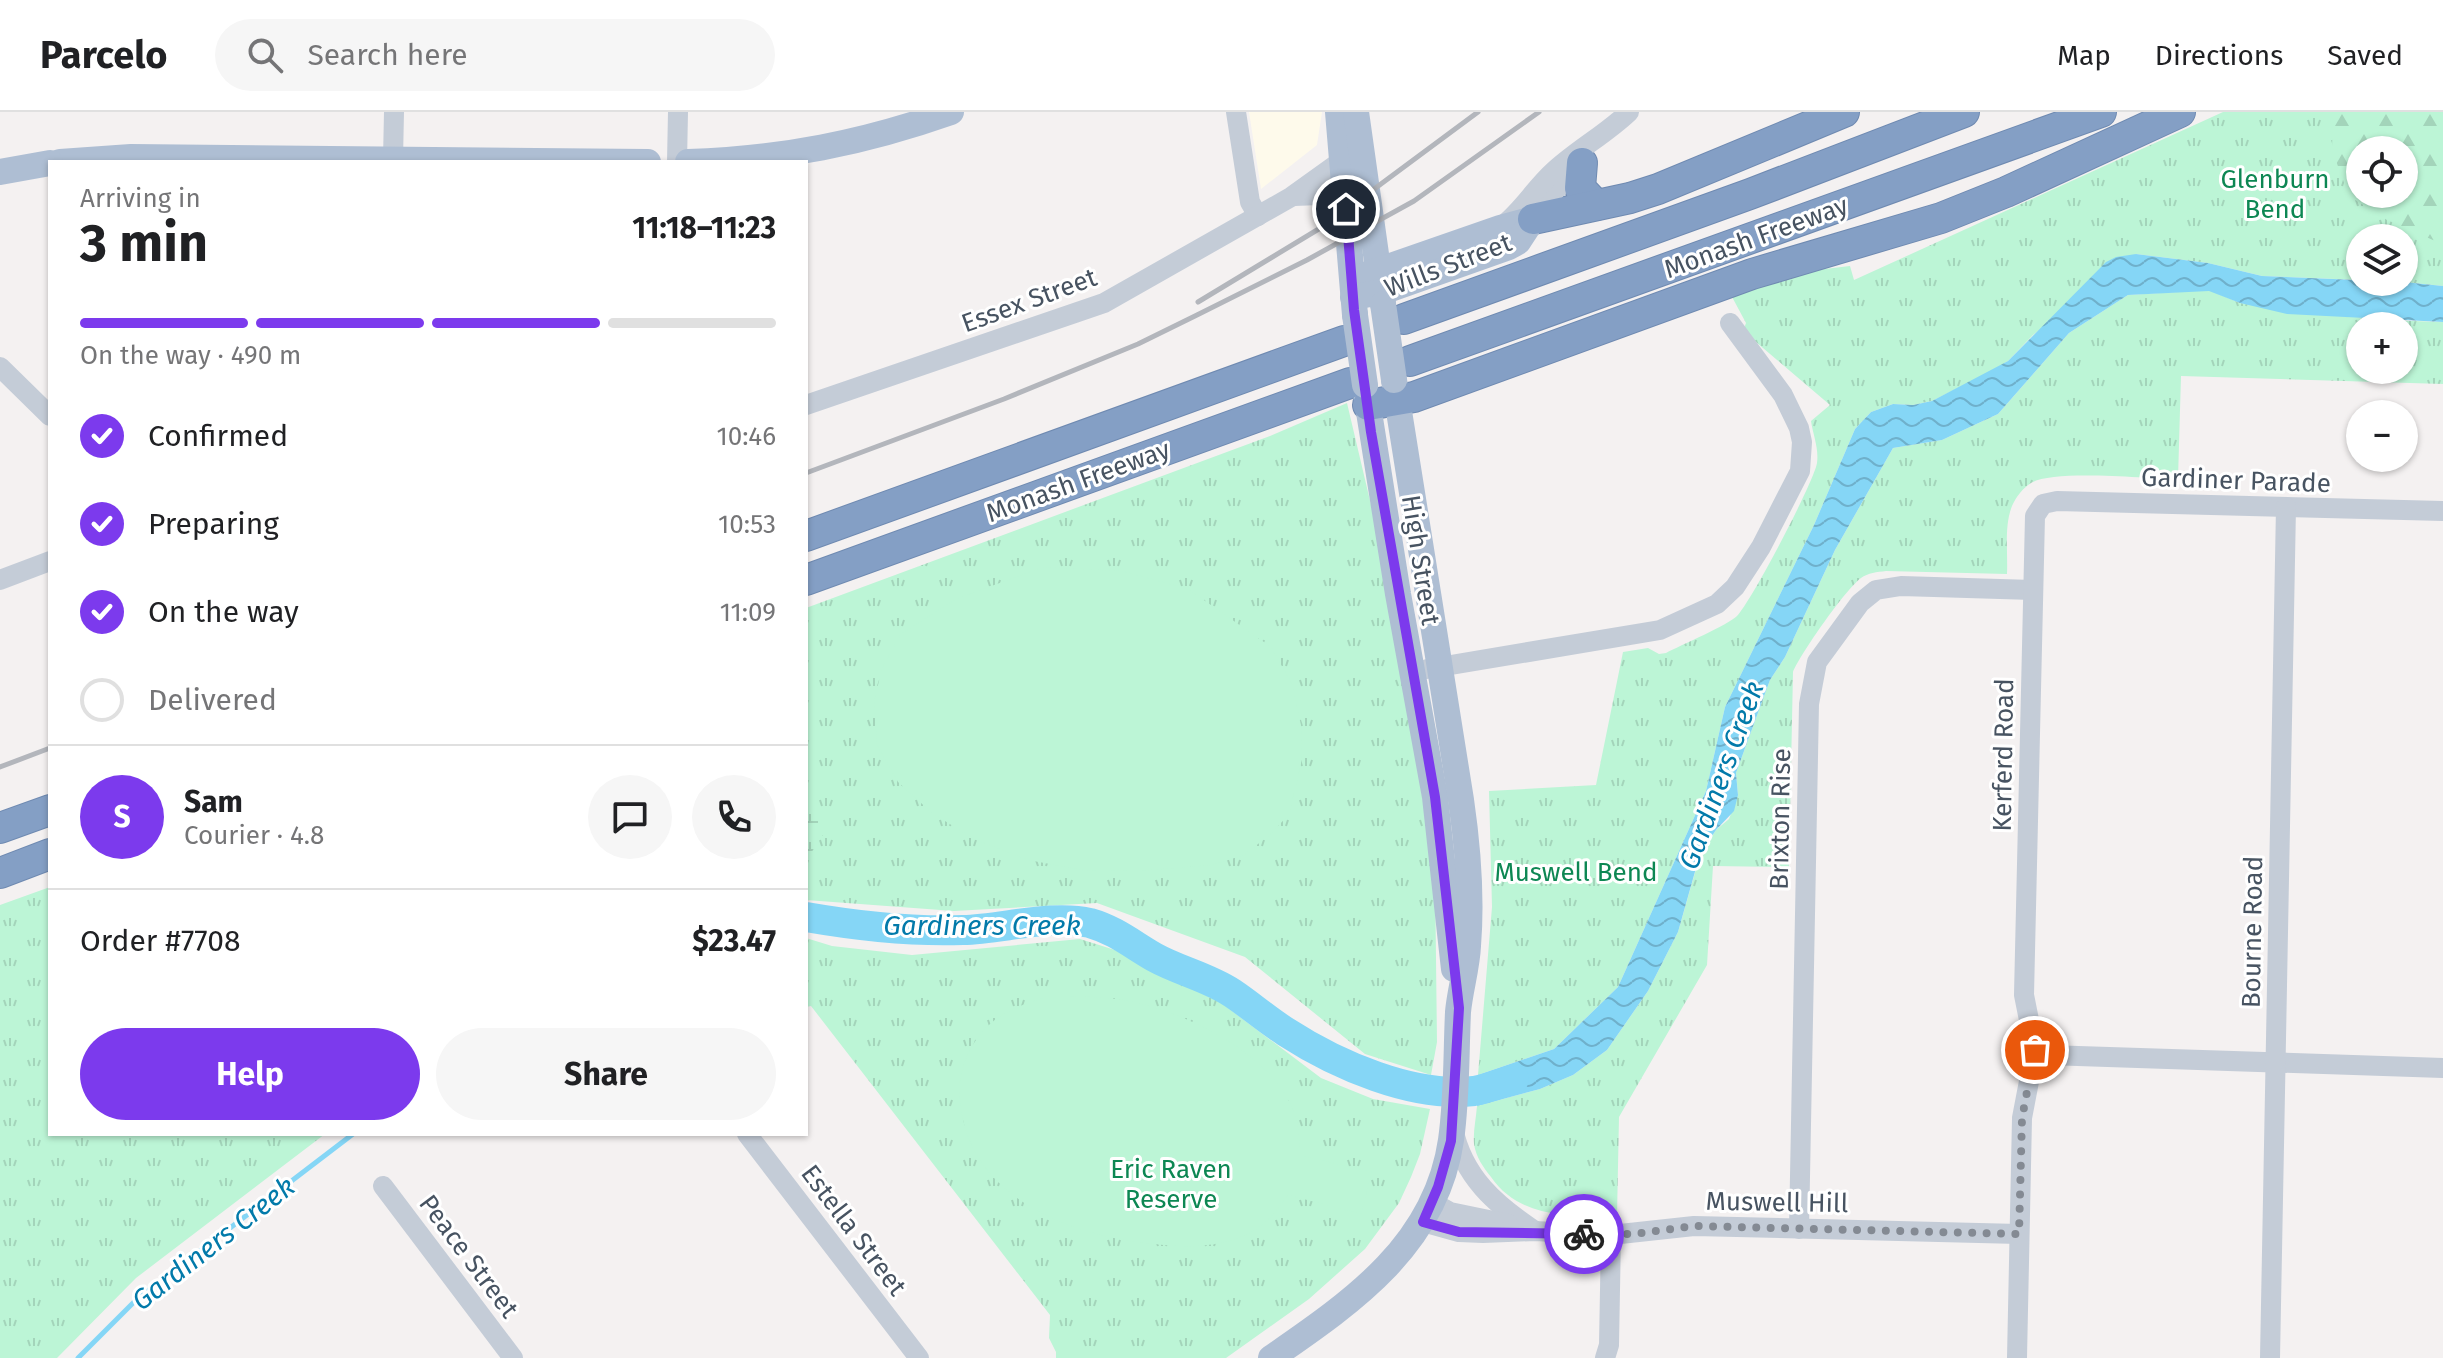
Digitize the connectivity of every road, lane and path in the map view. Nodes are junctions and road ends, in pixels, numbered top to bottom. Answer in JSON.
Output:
{"nodes":[{"id":1,"x":394,"y":112,"type":"edge"},
{"id":2,"x":678,"y":112,"type":"edge"},
{"id":3,"x":951,"y":112,"type":"edge"},
{"id":4,"x":1236,"y":112,"type":"edge"},
{"id":5,"x":1338,"y":112,"type":"edge"},
{"id":6,"x":1356,"y":112,"type":"edge"},
{"id":7,"x":1844,"y":112,"type":"edge"},
{"id":8,"x":1964,"y":112,"type":"edge"},
{"id":9,"x":2101,"y":112,"type":"edge"},
{"id":10,"x":2180,"y":112,"type":"edge"},
{"id":11,"x":1625,"y":116,"type":"edge"},
{"id":12,"x":393,"y":159,"type":"junction"},
{"id":13,"x":1344,"y":159,"type":"junction"},
{"id":14,"x":88,"y":160,"type":"edge"},
{"id":15,"x":456,"y":160,"type":"edge"},
{"id":16,"x":677,"y":160,"type":"edge"},
{"id":17,"x":744,"y":160,"type":"edge"},
{"id":18,"x":48,"y":163,"type":"edge"},
{"id":19,"x":1582,"y":163,"type":"junction"},
{"id":20,"x":0,"y":172,"type":"edge"},
{"id":21,"x":1291,"y":197,"type":"junction"},
{"id":22,"x":1596,"y":205,"type":"junction"},
{"id":23,"x":1346,"y":209,"type":"junction"},
{"id":24,"x":1258,"y":216,"type":"junction"},
{"id":25,"x":1533,"y":219,"type":"junction"},
{"id":26,"x":1500,"y":228,"type":"junction"},
{"id":27,"x":1387,"y":296,"type":"junction"},
{"id":28,"x":1351,"y":308,"type":"junction"},
{"id":29,"x":1730,"y":323,"type":"dead end"},
{"id":30,"x":1410,"y":361,"type":"dead end"},
{"id":31,"x":0,"y":367,"type":"edge"},
{"id":32,"x":1375,"y":396,"type":"junction"},
{"id":33,"x":808,"y":404,"type":"edge"},
{"id":34,"x":48,"y":414,"type":"edge"},
{"id":35,"x":2286,"y":507,"type":"junction"},
{"id":36,"x":2443,"y":511,"type":"edge"},
{"id":37,"x":2035,"y":516,"type":"joint"},
{"id":38,"x":808,"y":535,"type":"edge"},
{"id":39,"x":48,"y":562,"type":"edge"},
{"id":40,"x":808,"y":579,"type":"edge"},
{"id":41,"x":0,"y":580,"type":"edge"},
{"id":42,"x":2033,"y":590,"type":"junction"},
{"id":43,"x":1439,"y":666,"type":"junction"},
{"id":44,"x":1411,"y":673,"type":"junction"},
{"id":45,"x":48,"y":811,"type":"edge"},
{"id":46,"x":0,"y":828,"type":"edge"},
{"id":47,"x":48,"y":855,"type":"edge"},
{"id":48,"x":0,"y":873,"type":"edge"},
{"id":49,"x":1459,"y":1008,"type":"junction"},
{"id":50,"x":2028,"y":1055,"type":"junction"},
{"id":51,"x":2276,"y":1063,"type":"junction"},
{"id":52,"x":2443,"y":1068,"type":"edge"},
{"id":53,"x":1453,"y":1119,"type":"junction"},
{"id":54,"x":749,"y":1136,"type":"edge"},
{"id":55,"x":383,"y":1186,"type":"dead end"},
{"id":56,"x":1427,"y":1212,"type":"junction"},
{"id":57,"x":1799,"y":1229,"type":"junction"},
{"id":58,"x":1535,"y":1231,"type":"junction"},
{"id":59,"x":2019,"y":1234,"type":"junction"},
{"id":60,"x":1611,"y":1235,"type":"junction"},
{"id":61,"x":513,"y":1358,"type":"edge"},
{"id":62,"x":919,"y":1358,"type":"edge"},
{"id":63,"x":1271,"y":1358,"type":"edge"},
{"id":64,"x":1605,"y":1358,"type":"edge"},
{"id":65,"x":2017,"y":1358,"type":"edge"},
{"id":66,"x":2270,"y":1358,"type":"edge"}],
"edges":[{"from":1,"to":12,"type":"street"},
{"from":2,"to":16,"type":"street"},
{"from":3,"to":17,"type":"main road"},
{"from":4,"to":24,"type":"street"},
{"from":5,"to":13,"type":"main road","name":"High Street"},
{"from":6,"to":27,"type":"main road","name":"High Street"},
{"from":7,"to":22,"type":"highway"},
{"from":8,"to":27,"type":"highway","name":"Monash Freeway"},
{"from":9,"to":30,"type":"highway","name":"Monash Freeway"},
{"from":10,"to":32,"type":"highway","name":"Monash Freeway"},
{"from":11,"to":19,"type":"street","name":"Wills Street"},
{"from":11,"to":26,"type":"street","name":"Wills Street"},
{"from":12,"to":14,"type":"main road"},
{"from":12,"to":15,"type":"main road"},
{"from":13,"to":21,"type":"street","name":"Essex Street"},
{"from":13,"to":23,"type":"main road","name":"High Street"},
{"from":18,"to":20,"type":"main road"},
{"from":19,"to":22,"type":"highway"},
{"from":19,"to":25,"type":"street","name":"Wills Street"},
{"from":21,"to":23,"type":"street"},
{"from":21,"to":24,"type":"street","name":"Essex Street"},
{"from":22,"to":25,"type":"highway"},
{"from":23,"to":28,"type":"main road","name":"High Street"},
{"from":24,"to":33,"type":"street","name":"Essex Street"},
{"from":25,"to":26,"type":"main road","name":"Wills Street"},
{"from":25,"to":27,"type":"main road","name":"Wills Street"},
{"from":26,"to":27,"type":"main road","name":"Wills Street"},
{"from":27,"to":28,"type":"main road","name":"Wills Street"},
{"from":27,"to":32,"type":"main road","name":"High Street","bridge":true},
{"from":28,"to":32,"type":"main road","name":"High Street","bridge":true},
{"from":28,"to":38,"type":"highway","name":"Monash Freeway"},
{"from":29,"to":43,"type":"street"},
{"from":31,"to":34,"type":"street"},
{"from":32,"to":40,"type":"highway","name":"Monash Freeway"},
{"from":32,"to":43,"type":"main road","name":"High Street"},
{"from":32,"to":44,"type":"main road","name":"High Street"},
{"from":35,"to":36,"type":"street","name":"Gardiner Parade"},
{"from":35,"to":37,"type":"street","name":"Gardiner Parade"},
{"from":35,"to":51,"type":"street","name":"Bourne Road"},
{"from":37,"to":42,"type":"street","name":"Kerferd Road"},
{"from":39,"to":41,"type":"street"},
{"from":42,"to":50,"type":"street","name":"Kerferd Road"},
{"from":42,"to":57,"type":"street","name":"Brixton Rise"},
{"from":43,"to":44,"type":"street"},
{"from":43,"to":49,"type":"main road","name":"High Street"},
{"from":44,"to":49,"type":"main road","name":"High Street"},
{"from":45,"to":46,"type":"highway"},
{"from":47,"to":48,"type":"highway"},
{"from":49,"to":53,"type":"main road","name":"High Street"},
{"from":50,"to":51,"type":"street"},
{"from":50,"to":59,"type":"street","name":"Kerferd Road"},
{"from":51,"to":52,"type":"street"},
{"from":51,"to":66,"type":"street","name":"Bourne Road"},
{"from":53,"to":56,"type":"main road","name":"High Street"},
{"from":53,"to":58,"type":"street"},
{"from":54,"to":62,"type":"street","name":"Estella Street"},
{"from":55,"to":61,"type":"street","name":"Peace Street"},
{"from":56,"to":58,"type":"street","name":"Muswell Hill"},
{"from":56,"to":63,"type":"main road","name":"High Street"},
{"from":57,"to":59,"type":"street","name":"Muswell Hill"},
{"from":57,"to":60,"type":"street","name":"Muswell Hill"},
{"from":58,"to":60,"type":"street","name":"Muswell Hill"},
{"from":59,"to":65,"type":"street","name":"Kerferd Road"},
{"from":60,"to":64,"type":"street"}]}
